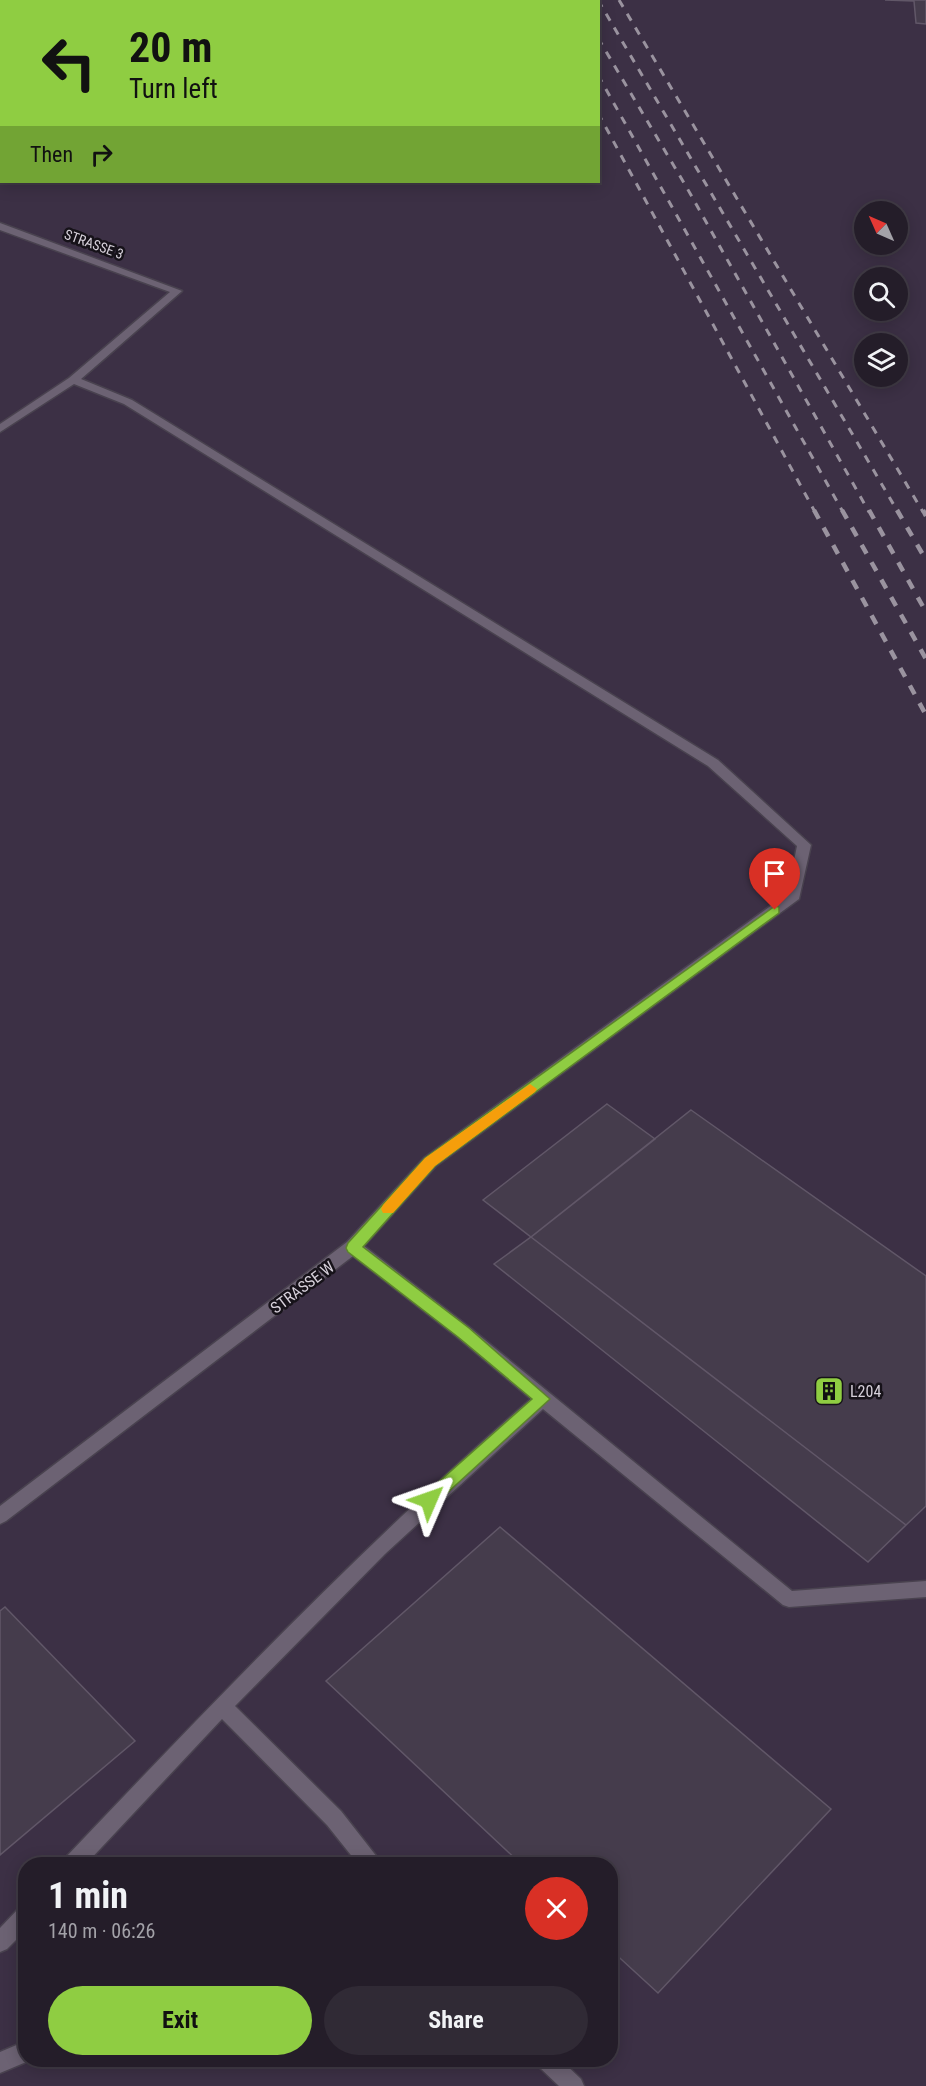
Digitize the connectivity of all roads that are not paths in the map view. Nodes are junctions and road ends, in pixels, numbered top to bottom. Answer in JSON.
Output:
{"nodes":[{"id":1,"x":0,"y":226,"type":"edge"},
{"id":2,"x":73,"y":380,"type":"junction"},
{"id":3,"x":0,"y":429,"type":"edge"},
{"id":4,"x":353,"y":1248,"type":"junction"},
{"id":5,"x":543,"y":1399,"type":"junction"},
{"id":6,"x":0,"y":1515,"type":"edge"},
{"id":7,"x":926,"y":1589,"type":"edge"},
{"id":8,"x":222,"y":1706,"type":"junction"},
{"id":9,"x":80,"y":1857,"type":"edge"},
{"id":10,"x":365,"y":1857,"type":"edge"},
{"id":11,"x":18,"y":1923,"type":"edge"},
{"id":12,"x":0,"y":1942,"type":"edge"},
{"id":13,"x":18,"y":2054,"type":"edge"},
{"id":14,"x":0,"y":2063,"type":"edge"},
{"id":15,"x":554,"y":2067,"type":"edge"},
{"id":16,"x":574,"y":2086,"type":"edge"}],
"edges":[{"from":1,"to":2,"type":"lane","name":"STRASSE 3"},
{"from":2,"to":3,"type":"lane"},
{"from":2,"to":4,"type":"lane","name":"STRASSE W"},
{"from":4,"to":5,"type":"lane"},
{"from":4,"to":6,"type":"lane","name":"STRASSE W"},
{"from":5,"to":7,"type":"lane"},
{"from":5,"to":8,"type":"lane"},
{"from":8,"to":9,"type":"lane"},
{"from":8,"to":10,"type":"lane"},
{"from":11,"to":12,"type":"lane"},
{"from":13,"to":14,"type":"lane"},
{"from":15,"to":16,"type":"lane"}]}
